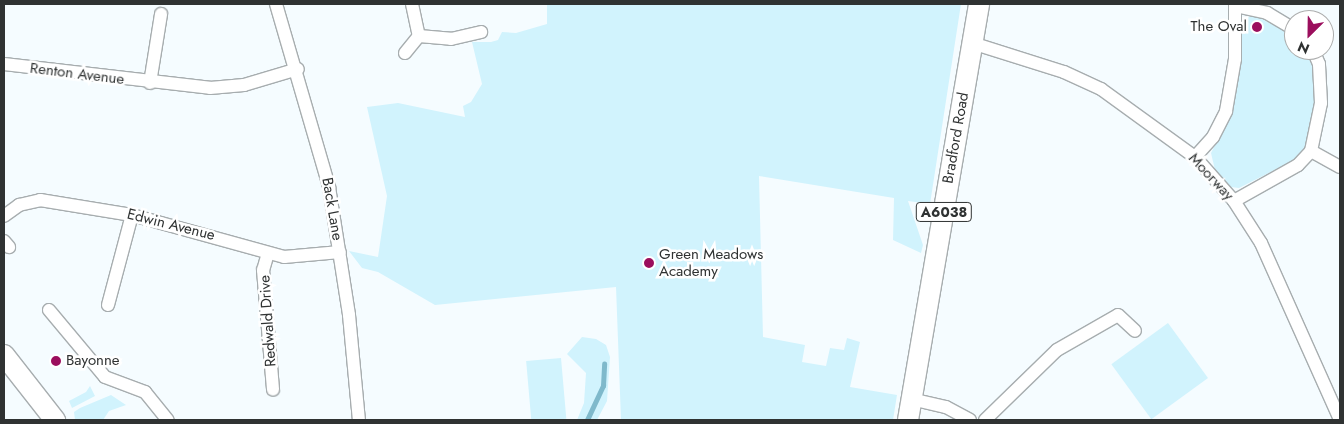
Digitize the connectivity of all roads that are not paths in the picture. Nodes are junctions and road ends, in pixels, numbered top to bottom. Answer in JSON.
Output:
{"nodes":[{"id":1,"x":276,"y":4,"type":"edge"},
{"id":2,"x":412,"y":4,"type":"edge"},
{"id":3,"x":979,"y":4,"type":"edge"},
{"id":4,"x":1235,"y":5,"type":"edge"},
{"id":5,"x":161,"y":14,"type":"dead end"},
{"id":6,"x":1284,"y":23,"type":"edge"},
{"id":7,"x":481,"y":32,"type":"dead end"},
{"id":8,"x":419,"y":36,"type":"junction"},
{"id":9,"x":972,"y":43,"type":"junction"},
{"id":10,"x":405,"y":54,"type":"dead end"},
{"id":11,"x":1317,"y":60,"type":"edge"},
{"id":12,"x":4,"y":64,"type":"edge"},
{"id":13,"x":298,"y":69,"type":"junction"},
{"id":14,"x":150,"y":83,"type":"junction"},
{"id":15,"x":1311,"y":150,"type":"junction"},
{"id":16,"x":1195,"y":157,"type":"junction"},
{"id":17,"x":1340,"y":167,"type":"edge"},
{"id":18,"x":1234,"y":201,"type":"junction"},
{"id":19,"x":132,"y":215,"type":"junction"},
{"id":20,"x":4,"y":216,"type":"edge"},
{"id":21,"x":340,"y":252,"type":"junction"},
{"id":22,"x":268,"y":253,"type":"junction"},
{"id":23,"x":108,"y":305,"type":"dead end"},
{"id":24,"x":49,"y":310,"type":"dead end"},
{"id":25,"x":1135,"y":331,"type":"dead end"},
{"id":26,"x":7,"y":364,"type":"edge"},
{"id":27,"x":273,"y":390,"type":"dead end"},
{"id":28,"x":911,"y":399,"type":"junction"},
{"id":29,"x":1336,"y":417,"type":"edge"},
{"id":30,"x":55,"y":420,"type":"edge"},
{"id":31,"x":168,"y":420,"type":"edge"},
{"id":32,"x":359,"y":420,"type":"edge"},
{"id":33,"x":908,"y":420,"type":"edge"},
{"id":34,"x":970,"y":420,"type":"edge"},
{"id":35,"x":985,"y":420,"type":"edge"}],
"edges":[{"from":1,"to":13,"type":"street","name":"Back Lane"},
{"from":2,"to":8,"type":"street"},
{"from":3,"to":9,"type":"main road","name":"Bradford Road","number":"A6038"},
{"from":4,"to":6,"type":"street"},
{"from":4,"to":16,"type":"street"},
{"from":5,"to":14,"type":"street"},
{"from":7,"to":8,"type":"street"},
{"from":8,"to":10,"type":"street"},
{"from":9,"to":16,"type":"street","name":"Moorway"},
{"from":9,"to":28,"type":"main road","name":"Bradford Road","number":"A6038"},
{"from":11,"to":15,"type":"street"},
{"from":12,"to":14,"type":"street","name":"Renton Avenue"},
{"from":13,"to":14,"type":"street","name":"Renton Avenue"},
{"from":13,"to":21,"type":"street","name":"Back Lane"},
{"from":15,"to":17,"type":"street"},
{"from":15,"to":18,"type":"street"},
{"from":16,"to":18,"type":"street","name":"Moorway"},
{"from":18,"to":29,"type":"street","name":"Moorway"},
{"from":19,"to":20,"type":"street","name":"Edwin Avenue"},
{"from":19,"to":22,"type":"street","name":"Edwin Avenue"},
{"from":19,"to":23,"type":"street"},
{"from":21,"to":22,"type":"street","name":"Edwin Avenue"},
{"from":21,"to":32,"type":"street","name":"Back Lane"},
{"from":22,"to":27,"type":"street","name":"Redwald Drive"},
{"from":24,"to":31,"type":"street"},
{"from":25,"to":35,"type":"street"},
{"from":26,"to":30,"type":"main road"},
{"from":28,"to":33,"type":"main road","name":"Bradford Road","number":"A6038"},
{"from":28,"to":34,"type":"street"}]}
